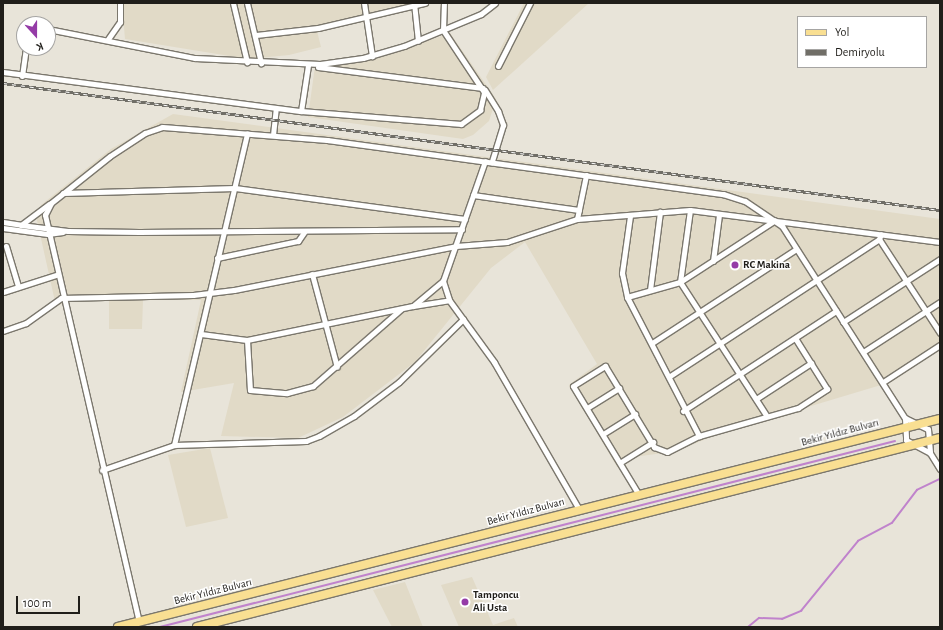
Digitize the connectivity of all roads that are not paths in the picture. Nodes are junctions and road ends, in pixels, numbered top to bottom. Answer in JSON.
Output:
{"nodes":[{"id":1,"x":120,"y":3,"type":"edge"},
{"id":2,"x":233,"y":3,"type":"edge"},
{"id":3,"x":247,"y":3,"type":"edge"},
{"id":4,"x":364,"y":3,"type":"edge"},
{"id":5,"x":425,"y":3,"type":"edge"},
{"id":6,"x":444,"y":3,"type":"edge"},
{"id":7,"x":495,"y":3,"type":"edge"},
{"id":8,"x":530,"y":3,"type":"edge"},
{"id":9,"x":414,"y":5,"type":"edge"},
{"id":10,"x":366,"y":17,"type":"junction"},
{"id":11,"x":56,"y":30,"type":"edge"},
{"id":12,"x":443,"y":30,"type":"junction"},
{"id":13,"x":256,"y":35,"type":"junction"},
{"id":14,"x":108,"y":39,"type":"junction"},
{"id":15,"x":418,"y":41,"type":"junction"},
{"id":16,"x":25,"y":56,"type":"edge"},
{"id":17,"x":372,"y":56,"type":"junction"},
{"id":18,"x":247,"y":62,"type":"junction"},
{"id":19,"x":261,"y":63,"type":"junction"},
{"id":20,"x":306,"y":65,"type":"junction"},
{"id":21,"x":498,"y":66,"type":"dead end"},
{"id":22,"x":3,"y":72,"type":"edge"},
{"id":23,"x":22,"y":76,"type":"junction"},
{"id":24,"x":483,"y":88,"type":"junction"},
{"id":25,"x":276,"y":108,"type":"junction"},
{"id":26,"x":301,"y":111,"type":"junction"},
{"id":27,"x":247,"y":133,"type":"junction"},
{"id":28,"x":273,"y":135,"type":"junction"},
{"id":29,"x":484,"y":161,"type":"junction"},
{"id":30,"x":492,"y":162,"type":"junction"},
{"id":31,"x":586,"y":175,"type":"junction"},
{"id":32,"x":235,"y":188,"type":"junction"},
{"id":33,"x":63,"y":193,"type":"junction"},
{"id":34,"x":473,"y":195,"type":"junction"},
{"id":35,"x":51,"y":203,"type":"junction"},
{"id":36,"x":579,"y":210,"type":"junction"},
{"id":37,"x":690,"y":210,"type":"junction"},
{"id":38,"x":660,"y":212,"type":"junction"},
{"id":39,"x":719,"y":215,"type":"junction"},
{"id":40,"x":630,"y":216,"type":"junction"},
{"id":41,"x":465,"y":219,"type":"junction"},
{"id":42,"x":577,"y":219,"type":"junction"},
{"id":43,"x":775,"y":220,"type":"junction"},
{"id":44,"x":3,"y":222,"type":"edge"},
{"id":45,"x":21,"y":225,"type":"junction"},
{"id":46,"x":46,"y":227,"type":"junction"},
{"id":47,"x":3,"y":228,"type":"edge"},
{"id":48,"x":462,"y":229,"type":"junction"},
{"id":49,"x":68,"y":231,"type":"junction"},
{"id":50,"x":305,"y":231,"type":"junction"},
{"id":51,"x":225,"y":232,"type":"junction"},
{"id":52,"x":48,"y":234,"type":"junction"},
{"id":53,"x":880,"y":236,"type":"junction"},
{"id":54,"x":940,"y":242,"type":"edge"},
{"id":55,"x":6,"y":246,"type":"dead end"},
{"id":56,"x":456,"y":246,"type":"junction"},
{"id":57,"x":796,"y":249,"type":"junction"},
{"id":58,"x":218,"y":258,"type":"junction"},
{"id":59,"x":940,"y":259,"type":"edge"},
{"id":60,"x":713,"y":261,"type":"junction"},
{"id":61,"x":56,"y":274,"type":"junction"},
{"id":62,"x":312,"y":274,"type":"junction"},
{"id":63,"x":816,"y":280,"type":"junction"},
{"id":64,"x":443,"y":281,"type":"junction"},
{"id":65,"x":906,"y":281,"type":"junction"},
{"id":66,"x":680,"y":282,"type":"junction"},
{"id":67,"x":18,"y":286,"type":"junction"},
{"id":68,"x":650,"y":290,"type":"junction"},
{"id":69,"x":3,"y":292,"type":"edge"},
{"id":70,"x":208,"y":293,"type":"junction"},
{"id":71,"x":626,"y":297,"type":"junction"},
{"id":72,"x":61,"y":298,"type":"junction"},
{"id":73,"x":449,"y":300,"type":"junction"},
{"id":74,"x":940,"y":302,"type":"edge"},
{"id":75,"x":413,"y":306,"type":"junction"},
{"id":76,"x":402,"y":308,"type":"junction"},
{"id":77,"x":836,"y":311,"type":"junction"},
{"id":78,"x":926,"y":311,"type":"junction"},
{"id":79,"x":700,"y":312,"type":"junction"},
{"id":80,"x":463,"y":319,"type":"junction"},
{"id":81,"x":843,"y":322,"type":"junction"},
{"id":82,"x":325,"y":324,"type":"junction"},
{"id":83,"x":3,"y":331,"type":"edge"},
{"id":84,"x":940,"y":333,"type":"edge"},
{"id":85,"x":201,"y":334,"type":"junction"},
{"id":86,"x":795,"y":338,"type":"junction"},
{"id":87,"x":247,"y":340,"type":"junction"},
{"id":88,"x":652,"y":343,"type":"junction"},
{"id":89,"x":720,"y":343,"type":"junction"},
{"id":90,"x":940,"y":345,"type":"edge"},
{"id":91,"x":863,"y":352,"type":"junction"},
{"id":92,"x":811,"y":363,"type":"junction"},
{"id":93,"x":337,"y":367,"type":"junction"},
{"id":94,"x":740,"y":374,"type":"junction"},
{"id":95,"x":670,"y":376,"type":"junction"},
{"id":96,"x":883,"y":382,"type":"junction"},
{"id":97,"x":619,"y":388,"type":"junction"},
{"id":98,"x":756,"y":399,"type":"junction"},
{"id":99,"x":587,"y":408,"type":"junction"},
{"id":100,"x":683,"y":411,"type":"junction"},
{"id":101,"x":635,"y":414,"type":"junction"},
{"id":102,"x":766,"y":415,"type":"junction"},
{"id":103,"x":905,"y":418,"type":"junction"},
{"id":104,"x":940,"y":419,"type":"edge"},
{"id":105,"x":920,"y":424,"type":"junction"},
{"id":106,"x":906,"y":427,"type":"junction"},
{"id":107,"x":603,"y":434,"type":"junction"},
{"id":108,"x":699,"y":436,"type":"junction"},
{"id":109,"x":940,"y":438,"type":"edge"},
{"id":110,"x":930,"y":441,"type":"junction"},
{"id":111,"x":653,"y":442,"type":"junction"},
{"id":112,"x":174,"y":445,"type":"junction"},
{"id":113,"x":914,"y":445,"type":"junction"},
{"id":114,"x":930,"y":453,"type":"junction"},
{"id":115,"x":620,"y":462,"type":"junction"},
{"id":116,"x":940,"y":469,"type":"edge"},
{"id":117,"x":102,"y":470,"type":"junction"},
{"id":118,"x":639,"y":494,"type":"junction"},
{"id":119,"x":579,"y":509,"type":"junction"},
{"id":120,"x":139,"y":624,"type":"edge"},
{"id":121,"x":118,"y":627,"type":"edge"},
{"id":122,"x":197,"y":627,"type":"edge"}],
"edges":[{"from":1,"to":14,"type":"street"},
{"from":2,"to":18,"type":"street"},
{"from":3,"to":13,"type":"street"},
{"from":4,"to":10,"type":"street"},
{"from":5,"to":9,"type":"street"},
{"from":6,"to":12,"type":"street"},
{"from":7,"to":12,"type":"street"},
{"from":8,"to":21,"type":"street"},
{"from":9,"to":10,"type":"street"},
{"from":9,"to":15,"type":"street"},
{"from":10,"to":13,"type":"street"},
{"from":10,"to":17,"type":"street"},
{"from":11,"to":14,"type":"street"},
{"from":12,"to":15,"type":"street"},
{"from":12,"to":24,"type":"street"},
{"from":13,"to":19,"type":"street"},
{"from":14,"to":18,"type":"street"},
{"from":15,"to":17,"type":"street"},
{"from":16,"to":23,"type":"street"},
{"from":17,"to":20,"type":"street"},
{"from":18,"to":19,"type":"street"},
{"from":19,"to":20,"type":"street"},
{"from":20,"to":24,"type":"street"},
{"from":20,"to":26,"type":"street"},
{"from":22,"to":23,"type":"street"},
{"from":23,"to":25,"type":"street"},
{"from":24,"to":26,"type":"street"},
{"from":24,"to":30,"type":"street"},
{"from":25,"to":26,"type":"street"},
{"from":25,"to":28,"type":"street"},
{"from":27,"to":28,"type":"street"},
{"from":27,"to":32,"type":"street"},
{"from":27,"to":33,"type":"street"},
{"from":28,"to":29,"type":"street"},
{"from":29,"to":30,"type":"street"},
{"from":29,"to":34,"type":"street"},
{"from":30,"to":31,"type":"street"},
{"from":31,"to":36,"type":"street"},
{"from":31,"to":43,"type":"street"},
{"from":32,"to":33,"type":"street"},
{"from":32,"to":41,"type":"street"},
{"from":32,"to":51,"type":"street"},
{"from":33,"to":35,"type":"street"},
{"from":34,"to":36,"type":"street"},
{"from":34,"to":41,"type":"street"},
{"from":35,"to":45,"type":"street"},
{"from":35,"to":46,"type":"street"},
{"from":36,"to":42,"type":"street"},
{"from":37,"to":38,"type":"street"},
{"from":37,"to":39,"type":"street"},
{"from":37,"to":66,"type":"street"},
{"from":38,"to":40,"type":"street"},
{"from":38,"to":68,"type":"street"},
{"from":39,"to":43,"type":"street"},
{"from":39,"to":60,"type":"street"},
{"from":40,"to":42,"type":"street"},
{"from":40,"to":71,"type":"street"},
{"from":41,"to":48,"type":"street"},
{"from":42,"to":56,"type":"street"},
{"from":43,"to":53,"type":"street"},
{"from":43,"to":57,"type":"street"},
{"from":43,"to":60,"type":"street"},
{"from":44,"to":45,"type":"street"},
{"from":45,"to":46,"type":"street"},
{"from":46,"to":49,"type":"street"},
{"from":46,"to":52,"type":"street"},
{"from":47,"to":52,"type":"street"},
{"from":48,"to":50,"type":"street"},
{"from":48,"to":56,"type":"street"},
{"from":49,"to":51,"type":"street"},
{"from":49,"to":52,"type":"street"},
{"from":50,"to":51,"type":"street"},
{"from":50,"to":58,"type":"street"},
{"from":51,"to":58,"type":"street"},
{"from":52,"to":61,"type":"street"},
{"from":53,"to":54,"type":"street"},
{"from":53,"to":63,"type":"street"},
{"from":53,"to":65,"type":"street"},
{"from":55,"to":67,"type":"street"},
{"from":56,"to":62,"type":"street"},
{"from":56,"to":64,"type":"street"},
{"from":57,"to":63,"type":"street"},
{"from":57,"to":79,"type":"street"},
{"from":58,"to":70,"type":"street"},
{"from":59,"to":65,"type":"street"},
{"from":60,"to":66,"type":"street"},
{"from":61,"to":67,"type":"street"},
{"from":61,"to":72,"type":"street"},
{"from":62,"to":70,"type":"street"},
{"from":62,"to":82,"type":"street"},
{"from":63,"to":77,"type":"street"},
{"from":63,"to":89,"type":"street"},
{"from":64,"to":73,"type":"street"},
{"from":64,"to":75,"type":"street"},
{"from":65,"to":78,"type":"street"},
{"from":65,"to":81,"type":"street"},
{"from":66,"to":68,"type":"street"},
{"from":66,"to":79,"type":"street"},
{"from":67,"to":69,"type":"street"},
{"from":68,"to":71,"type":"street"},
{"from":70,"to":72,"type":"street"},
{"from":70,"to":85,"type":"street"},
{"from":71,"to":88,"type":"street"},
{"from":72,"to":83,"type":"street"},
{"from":72,"to":117,"type":"street"},
{"from":73,"to":75,"type":"street"},
{"from":73,"to":80,"type":"street"},
{"from":74,"to":78,"type":"street"},
{"from":75,"to":76,"type":"street"},
{"from":76,"to":82,"type":"street"},
{"from":76,"to":93,"type":"street"},
{"from":77,"to":81,"type":"street"},
{"from":77,"to":86,"type":"street"},
{"from":78,"to":84,"type":"street"},
{"from":78,"to":91,"type":"street"},
{"from":79,"to":88,"type":"street"},
{"from":79,"to":89,"type":"street"},
{"from":80,"to":112,"type":"street"},
{"from":80,"to":119,"type":"street"},
{"from":81,"to":91,"type":"street"},
{"from":82,"to":87,"type":"street"},
{"from":82,"to":93,"type":"street"},
{"from":85,"to":87,"type":"street"},
{"from":85,"to":112,"type":"street"},
{"from":86,"to":92,"type":"street"},
{"from":86,"to":94,"type":"street"},
{"from":87,"to":93,"type":"street"},
{"from":88,"to":95,"type":"street"},
{"from":89,"to":94,"type":"street"},
{"from":89,"to":95,"type":"street"},
{"from":90,"to":96,"type":"street"},
{"from":91,"to":96,"type":"street"},
{"from":92,"to":98,"type":"street"},
{"from":92,"to":102,"type":"street"},
{"from":94,"to":98,"type":"street"},
{"from":94,"to":100,"type":"street"},
{"from":95,"to":100,"type":"street"},
{"from":96,"to":103,"type":"street"},
{"from":97,"to":99,"type":"street"},
{"from":97,"to":99,"type":"street"},
{"from":97,"to":101,"type":"street"},
{"from":98,"to":102,"type":"street"},
{"from":99,"to":107,"type":"street"},
{"from":100,"to":108,"type":"street"},
{"from":101,"to":107,"type":"street"},
{"from":101,"to":111,"type":"street"},
{"from":102,"to":108,"type":"street"},
{"from":103,"to":105,"type":"street"},
{"from":103,"to":106,"type":"street"},
{"from":104,"to":105,"type":"main road","name":"Bekir Yıldız Bulvarı"},
{"from":105,"to":106,"type":"main road","name":"Bekir Yıldız Bulvarı"},
{"from":105,"to":110,"type":"street"},
{"from":106,"to":113,"type":"street"},
{"from":106,"to":118,"type":"main road","name":"Bekir Yıldız Bulvarı"},
{"from":107,"to":115,"type":"street"},
{"from":108,"to":111,"type":"street"},
{"from":109,"to":110,"type":"main road"},
{"from":110,"to":113,"type":"main road"},
{"from":110,"to":114,"type":"street"},
{"from":111,"to":115,"type":"street"},
{"from":112,"to":117,"type":"street"},
{"from":113,"to":114,"type":"street"},
{"from":113,"to":122,"type":"main road"},
{"from":114,"to":116,"type":"street"},
{"from":115,"to":118,"type":"street"},
{"from":117,"to":120,"type":"street"},
{"from":118,"to":119,"type":"main road","name":"Bekir Yıldız Bulvarı"},
{"from":119,"to":120,"type":"main road","name":"Bekir Yıldız Bulvarı"},
{"from":120,"to":121,"type":"main road","name":"Bekir Yıldız Bulvarı"}]}
